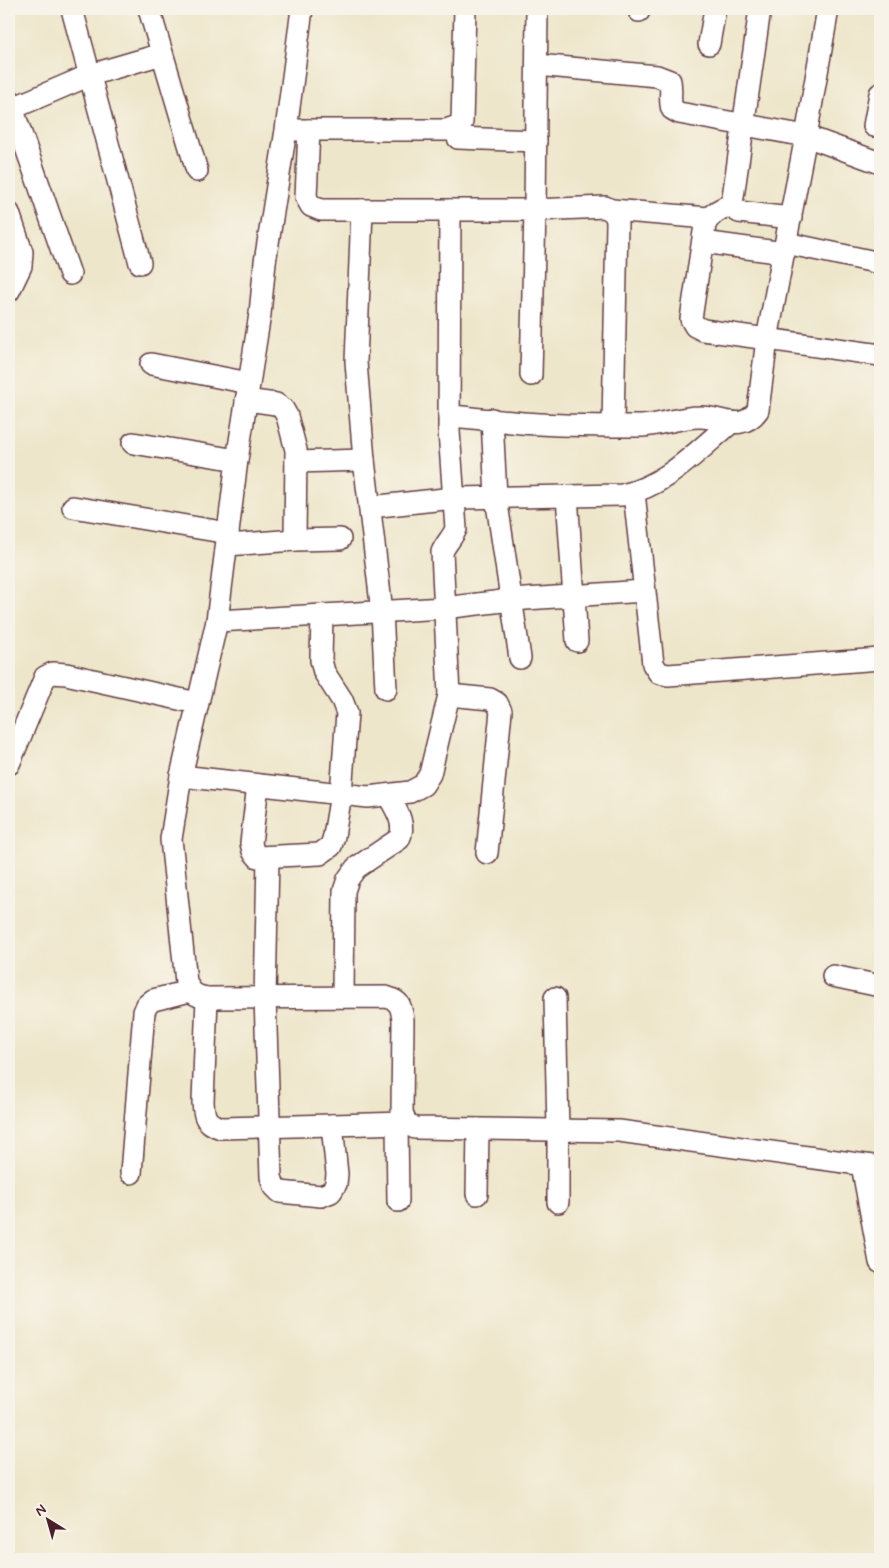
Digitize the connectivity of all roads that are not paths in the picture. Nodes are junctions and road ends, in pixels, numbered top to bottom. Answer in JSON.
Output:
{"nodes":[{"id":1,"x":72,"y":9,"type":"edge"},
{"id":2,"x":149,"y":9,"type":"edge"},
{"id":3,"x":302,"y":9,"type":"edge"},
{"id":4,"x":465,"y":9,"type":"edge"},
{"id":5,"x":537,"y":9,"type":"edge"},
{"id":6,"x":714,"y":9,"type":"edge"},
{"id":7,"x":760,"y":9,"type":"edge"},
{"id":8,"x":828,"y":9,"type":"edge"},
{"id":9,"x":709,"y":44,"type":"dead end"},
{"id":10,"x":162,"y":54,"type":"junction"},
{"id":11,"x":537,"y":65,"type":"junction"},
{"id":12,"x":90,"y":75,"type":"junction"},
{"id":13,"x":880,"y":94,"type":"edge"},
{"id":14,"x":12,"y":114,"type":"edge"},
{"id":15,"x":743,"y":125,"type":"junction"},
{"id":16,"x":874,"y":126,"type":"dead end"},
{"id":17,"x":286,"y":130,"type":"junction"},
{"id":18,"x":309,"y":130,"type":"junction"},
{"id":19,"x":806,"y":136,"type":"junction"},
{"id":20,"x":458,"y":138,"type":"dead end"},
{"id":21,"x":536,"y":142,"type":"junction"},
{"id":22,"x":880,"y":163,"type":"edge"},
{"id":23,"x":197,"y":171,"type":"dead end"},
{"id":24,"x":732,"y":204,"type":"junction"},
{"id":25,"x":362,"y":210,"type":"junction"},
{"id":26,"x":450,"y":210,"type":"junction"},
{"id":27,"x":535,"y":210,"type":"junction"},
{"id":28,"x":612,"y":210,"type":"junction"},
{"id":29,"x":9,"y":214,"type":"edge"},
{"id":30,"x":708,"y":218,"type":"junction"},
{"id":31,"x":791,"y":218,"type":"junction"},
{"id":32,"x":703,"y":242,"type":"junction"},
{"id":33,"x":785,"y":248,"type":"junction"},
{"id":34,"x":140,"y":263,"type":"dead end"},
{"id":35,"x":880,"y":263,"type":"edge"},
{"id":36,"x":70,"y":274,"type":"dead end"},
{"id":37,"x":9,"y":291,"type":"edge"},
{"id":38,"x":767,"y":339,"type":"junction"},
{"id":39,"x":880,"y":355,"type":"edge"},
{"id":40,"x":151,"y":364,"type":"dead end"},
{"id":41,"x":531,"y":375,"type":"dead end"},
{"id":42,"x":248,"y":392,"type":"junction"},
{"id":43,"x":449,"y":416,"type":"junction"},
{"id":44,"x":492,"y":419,"type":"junction"},
{"id":45,"x":732,"y":422,"type":"junction"},
{"id":46,"x":613,"y":425,"type":"junction"},
{"id":47,"x":133,"y":443,"type":"dead end"},
{"id":48,"x":237,"y":460,"type":"junction"},
{"id":49,"x":364,"y":460,"type":"junction"},
{"id":50,"x":296,"y":462,"type":"junction"},
{"id":51,"x":634,"y":493,"type":"junction"},
{"id":52,"x":567,"y":496,"type":"junction"},
{"id":53,"x":496,"y":497,"type":"junction"},
{"id":54,"x":454,"y":498,"type":"junction"},
{"id":55,"x":73,"y":507,"type":"dead end"},
{"id":56,"x":370,"y":507,"type":"junction"},
{"id":57,"x":227,"y":539,"type":"junction"},
{"id":58,"x":340,"y":539,"type":"dead end"},
{"id":59,"x":296,"y":540,"type":"junction"},
{"id":60,"x":644,"y":591,"type":"junction"},
{"id":61,"x":575,"y":596,"type":"junction"},
{"id":62,"x":511,"y":600,"type":"junction"},
{"id":63,"x":444,"y":608,"type":"junction"},
{"id":64,"x":382,"y":612,"type":"junction"},
{"id":65,"x":322,"y":615,"type":"junction"},
{"id":66,"x":217,"y":621,"type":"junction"},
{"id":67,"x":577,"y":641,"type":"dead end"},
{"id":68,"x":520,"y":658,"type":"dead end"},
{"id":69,"x":880,"y":659,"type":"edge"},
{"id":70,"x":386,"y":689,"type":"dead end"},
{"id":71,"x":449,"y":695,"type":"junction"},
{"id":72,"x":197,"y":703,"type":"junction"},
{"id":73,"x":9,"y":764,"type":"edge"},
{"id":74,"x":181,"y":776,"type":"junction"},
{"id":75,"x":258,"y":785,"type":"junction"},
{"id":76,"x":341,"y":794,"type":"junction"},
{"id":77,"x":388,"y":795,"type":"junction"},
{"id":78,"x":487,"y":853,"type":"dead end"},
{"id":79,"x":268,"y":858,"type":"junction"},
{"id":80,"x":833,"y":976,"type":"dead end"},
{"id":81,"x":880,"y":986,"type":"edge"},
{"id":82,"x":198,"y":995,"type":"junction"},
{"id":83,"x":343,"y":997,"type":"junction"},
{"id":84,"x":265,"y":998,"type":"junction"},
{"id":85,"x":555,"y":998,"type":"dead end"},
{"id":86,"x":402,"y":1123,"type":"junction"},
{"id":87,"x":332,"y":1125,"type":"junction"},
{"id":88,"x":270,"y":1128,"type":"junction"},
{"id":89,"x":478,"y":1129,"type":"junction"},
{"id":90,"x":558,"y":1129,"type":"junction"},
{"id":91,"x":871,"y":1166,"type":"edge"},
{"id":92,"x":131,"y":1173,"type":"dead end"},
{"id":93,"x":477,"y":1194,"type":"dead end"},
{"id":94,"x":398,"y":1201,"type":"dead end"},
{"id":95,"x":558,"y":1202,"type":"dead end"},
{"id":96,"x":880,"y":1262,"type":"edge"}],
"edges":[{"from":1,"to":12,"type":"street"},
{"from":2,"to":10,"type":"street"},
{"from":3,"to":17,"type":"street"},
{"from":4,"to":18,"type":"street"},
{"from":5,"to":11,"type":"street"},
{"from":6,"to":9,"type":"street"},
{"from":7,"to":15,"type":"street"},
{"from":8,"to":19,"type":"street"},
{"from":10,"to":12,"type":"street"},
{"from":10,"to":23,"type":"street"},
{"from":11,"to":15,"type":"street"},
{"from":11,"to":21,"type":"street"},
{"from":12,"to":14,"type":"street"},
{"from":12,"to":34,"type":"street"},
{"from":13,"to":16,"type":"street"},
{"from":14,"to":36,"type":"street"},
{"from":15,"to":19,"type":"street"},
{"from":15,"to":24,"type":"street"},
{"from":17,"to":18,"type":"street"},
{"from":17,"to":42,"type":"street"},
{"from":18,"to":25,"type":"street"},
{"from":19,"to":22,"type":"street"},
{"from":19,"to":31,"type":"street"},
{"from":20,"to":21,"type":"street"},
{"from":21,"to":27,"type":"street"},
{"from":24,"to":30,"type":"street"},
{"from":24,"to":31,"type":"street"},
{"from":25,"to":26,"type":"street"},
{"from":25,"to":49,"type":"street"},
{"from":26,"to":27,"type":"street"},
{"from":26,"to":43,"type":"street"},
{"from":27,"to":28,"type":"street"},
{"from":27,"to":41,"type":"street"},
{"from":28,"to":30,"type":"street"},
{"from":28,"to":46,"type":"street"},
{"from":29,"to":37,"type":"street"},
{"from":30,"to":32,"type":"street"},
{"from":31,"to":33,"type":"street"},
{"from":32,"to":33,"type":"street"},
{"from":32,"to":38,"type":"street"},
{"from":33,"to":35,"type":"street"},
{"from":33,"to":38,"type":"street"},
{"from":38,"to":39,"type":"street"},
{"from":38,"to":45,"type":"street"},
{"from":40,"to":42,"type":"street"},
{"from":42,"to":48,"type":"street"},
{"from":42,"to":50,"type":"street"},
{"from":43,"to":44,"type":"street"},
{"from":43,"to":54,"type":"street"},
{"from":44,"to":46,"type":"street"},
{"from":44,"to":53,"type":"street"},
{"from":45,"to":46,"type":"street"},
{"from":45,"to":51,"type":"street"},
{"from":47,"to":48,"type":"street"},
{"from":48,"to":57,"type":"street"},
{"from":49,"to":50,"type":"street"},
{"from":49,"to":56,"type":"street"},
{"from":50,"to":59,"type":"street"},
{"from":51,"to":52,"type":"street"},
{"from":51,"to":60,"type":"street"},
{"from":52,"to":53,"type":"street"},
{"from":52,"to":61,"type":"street"},
{"from":53,"to":54,"type":"street"},
{"from":53,"to":62,"type":"street"},
{"from":54,"to":56,"type":"street"},
{"from":54,"to":63,"type":"street"},
{"from":55,"to":57,"type":"street"},
{"from":56,"to":64,"type":"street"},
{"from":57,"to":59,"type":"street"},
{"from":57,"to":66,"type":"street"},
{"from":58,"to":59,"type":"street"},
{"from":60,"to":61,"type":"street"},
{"from":60,"to":69,"type":"street"},
{"from":61,"to":62,"type":"street"},
{"from":61,"to":67,"type":"street"},
{"from":62,"to":63,"type":"street"},
{"from":62,"to":68,"type":"street"},
{"from":63,"to":64,"type":"street"},
{"from":63,"to":71,"type":"street"},
{"from":64,"to":65,"type":"street"},
{"from":64,"to":70,"type":"street"},
{"from":65,"to":66,"type":"street"},
{"from":65,"to":76,"type":"street"},
{"from":66,"to":72,"type":"street"},
{"from":71,"to":77,"type":"street"},
{"from":71,"to":78,"type":"street"},
{"from":72,"to":73,"type":"street"},
{"from":72,"to":74,"type":"street"},
{"from":74,"to":75,"type":"street"},
{"from":74,"to":82,"type":"street"},
{"from":75,"to":76,"type":"street"},
{"from":75,"to":79,"type":"street"},
{"from":76,"to":77,"type":"street"},
{"from":76,"to":79,"type":"street"},
{"from":77,"to":83,"type":"street"},
{"from":79,"to":84,"type":"street"},
{"from":80,"to":81,"type":"street"},
{"from":82,"to":84,"type":"street"},
{"from":82,"to":88,"type":"street"},
{"from":82,"to":92,"type":"street"},
{"from":83,"to":84,"type":"street"},
{"from":83,"to":86,"type":"street"},
{"from":84,"to":88,"type":"street"},
{"from":85,"to":90,"type":"street"},
{"from":86,"to":87,"type":"street"},
{"from":86,"to":89,"type":"street"},
{"from":86,"to":94,"type":"street"},
{"from":87,"to":88,"type":"street"},
{"from":87,"to":88,"type":"street"},
{"from":89,"to":90,"type":"street"},
{"from":89,"to":93,"type":"street"},
{"from":90,"to":91,"type":"street"},
{"from":90,"to":95,"type":"street"},
{"from":91,"to":96,"type":"street"}]}
